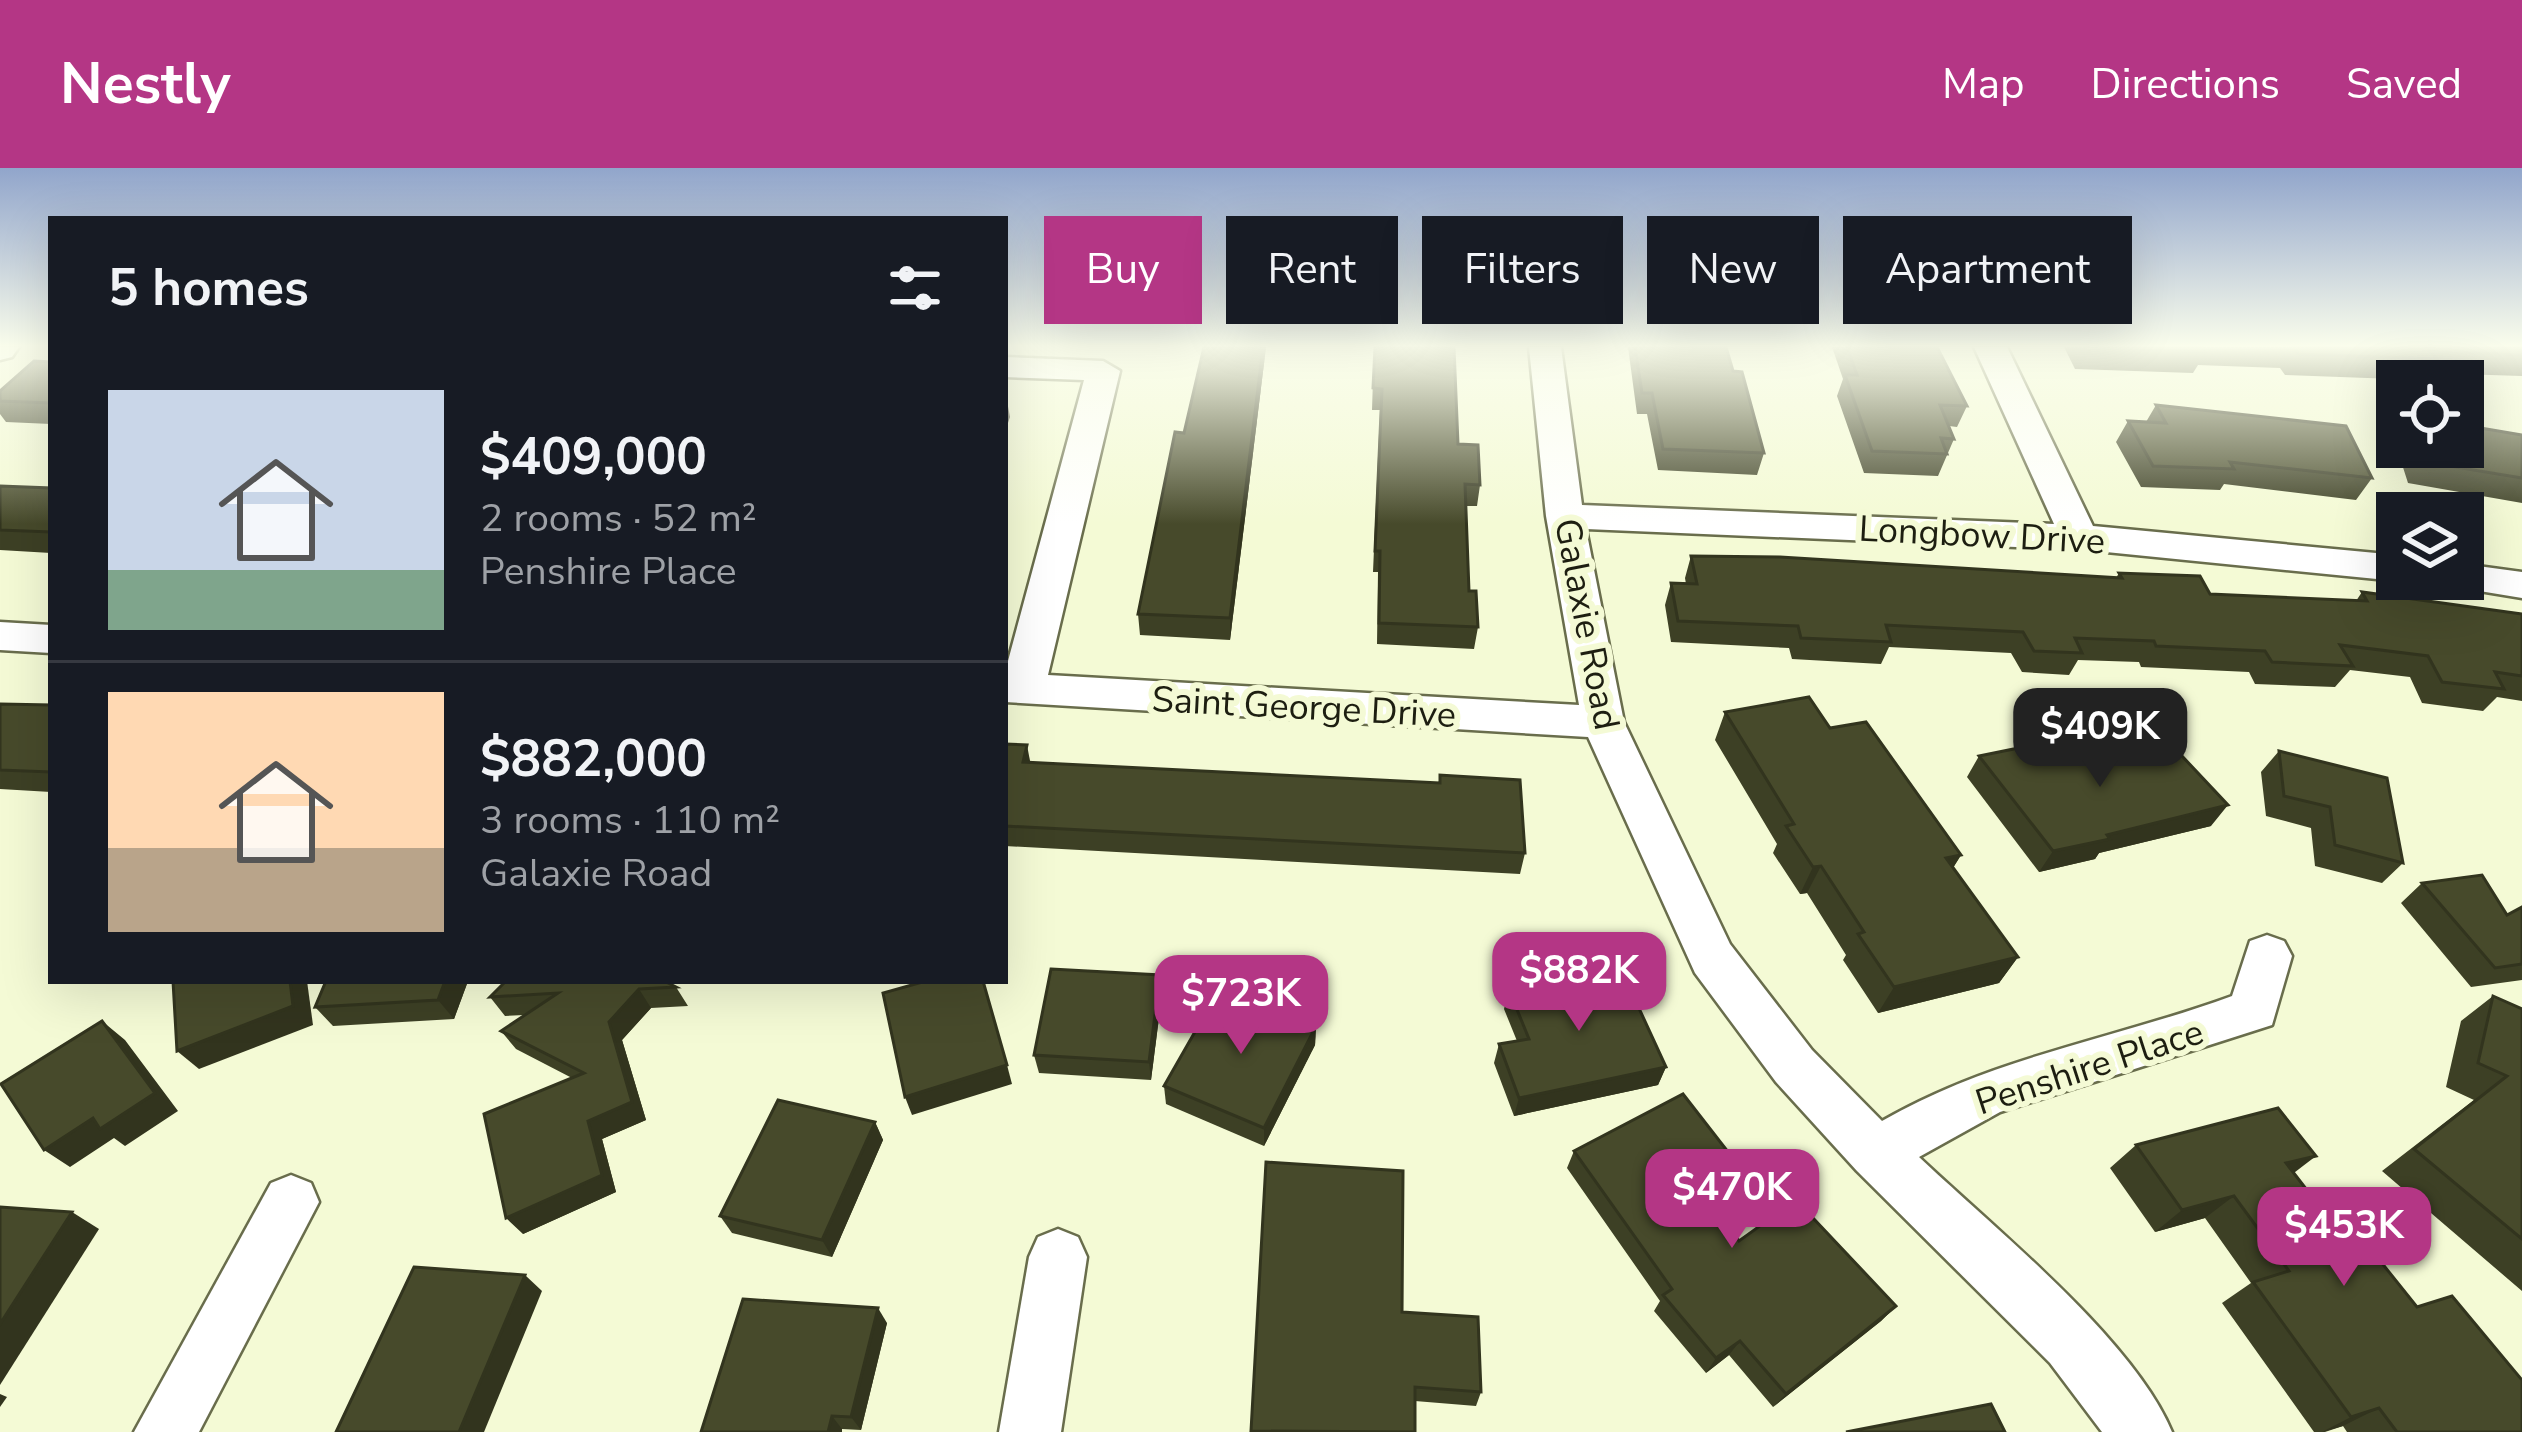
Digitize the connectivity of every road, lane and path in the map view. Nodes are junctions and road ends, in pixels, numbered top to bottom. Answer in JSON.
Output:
{"nodes":[{"id":1,"x":1093,"y":406,"type":"edge"},
{"id":2,"x":1552,"y":406,"type":"edge"},
{"id":3,"x":2018,"y":406,"type":"edge"},
{"id":4,"x":1565,"y":516,"type":"junction"},
{"id":5,"x":2080,"y":538,"type":"junction"},
{"id":6,"x":2376,"y":565,"type":"edge"},
{"id":7,"x":2484,"y":580,"type":"edge"},
{"id":8,"x":2522,"y":585,"type":"edge"},
{"id":9,"x":0,"y":636,"type":"edge"},
{"id":10,"x":48,"y":639,"type":"edge"},
{"id":11,"x":1014,"y":687,"type":"edge"},
{"id":12,"x":1603,"y":722,"type":"junction"},
{"id":13,"x":2267,"y":956,"type":"dead end"},
{"id":14,"x":1876,"y":1153,"type":"junction"},
{"id":15,"x":291,"y":1202,"type":"dead end"},
{"id":16,"x":1058,"y":1257,"type":"dead end"},
{"id":17,"x":165,"y":1432,"type":"edge"},
{"id":18,"x":1030,"y":1432,"type":"edge"},
{"id":19,"x":2141,"y":1432,"type":"edge"}],
"edges":[{"from":1,"to":11,"type":"street"},
{"from":2,"to":4,"type":"street","name":"Galaxie Road"},
{"from":3,"to":5,"type":"street"},
{"from":4,"to":5,"type":"street","name":"Longbow Drive"},
{"from":4,"to":12,"type":"street","name":"Galaxie Road"},
{"from":5,"to":6,"type":"street","name":"Longbow Drive"},
{"from":7,"to":8,"type":"street"},
{"from":9,"to":10,"type":"street"},
{"from":11,"to":12,"type":"street","name":"Saint George Drive"},
{"from":12,"to":14,"type":"street","name":"Galaxie Road"},
{"from":13,"to":14,"type":"street","name":"Penshire Place"},
{"from":14,"to":19,"type":"street","name":"Galaxie Road"},
{"from":15,"to":17,"type":"street"},
{"from":16,"to":18,"type":"street"}]}
